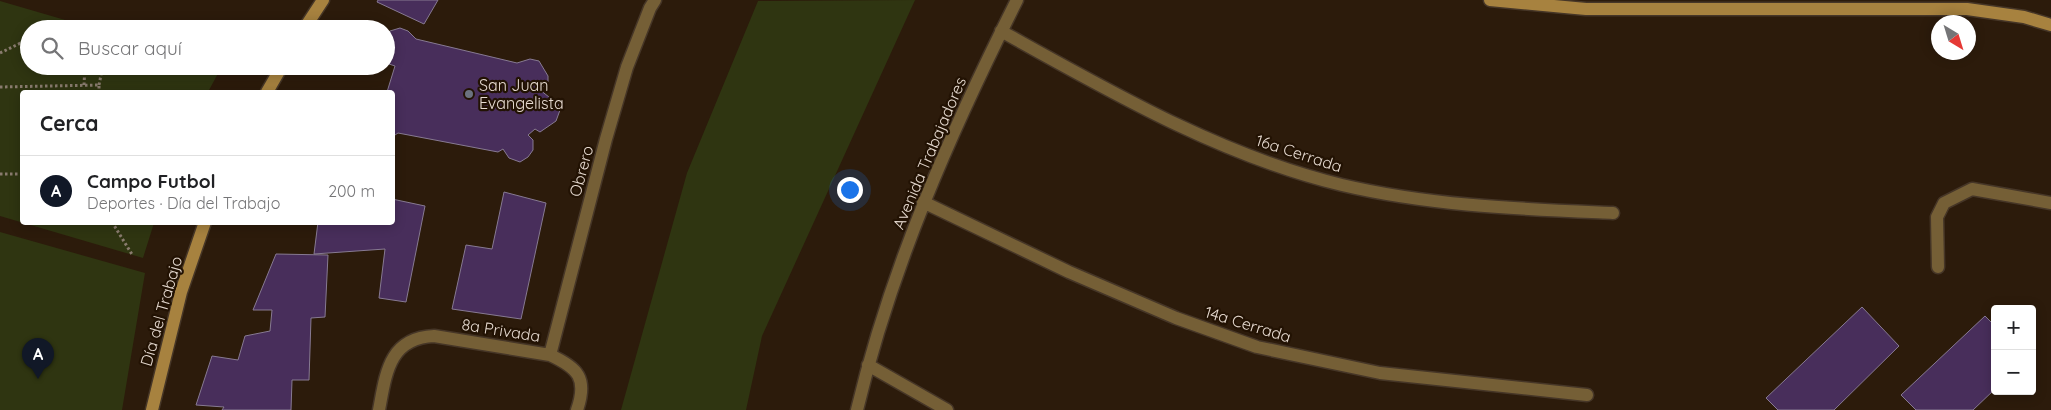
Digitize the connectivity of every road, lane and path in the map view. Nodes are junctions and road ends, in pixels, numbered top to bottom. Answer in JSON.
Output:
{"nodes":[{"id":1,"x":323,"y":0,"type":"edge"},
{"id":2,"x":655,"y":0,"type":"edge"},
{"id":3,"x":1017,"y":0,"type":"edge"},
{"id":4,"x":1490,"y":0,"type":"edge"},
{"id":5,"x":310,"y":20,"type":"edge"},
{"id":6,"x":2051,"y":25,"type":"edge"},
{"id":7,"x":1001,"y":31,"type":"junction"},
{"id":8,"x":20,"y":43,"type":"edge"},
{"id":9,"x":0,"y":53,"type":"edge"},
{"id":10,"x":85,"y":75,"type":"edge"},
{"id":11,"x":101,"y":75,"type":"edge"},
{"id":12,"x":277,"y":75,"type":"edge"},
{"id":13,"x":84,"y":85,"type":"junction"},
{"id":14,"x":99,"y":85,"type":"junction"},
{"id":15,"x":0,"y":87,"type":"edge"},
{"id":16,"x":99,"y":90,"type":"edge"},
{"id":17,"x":268,"y":90,"type":"edge"},
{"id":18,"x":0,"y":174,"type":"edge"},
{"id":19,"x":20,"y":174,"type":"edge"},
{"id":20,"x":923,"y":202,"type":"junction"},
{"id":21,"x":2051,"y":205,"type":"edge"},
{"id":22,"x":1613,"y":213,"type":"dead end"},
{"id":23,"x":114,"y":225,"type":"edge"},
{"id":24,"x":204,"y":225,"type":"edge"},
{"id":25,"x":133,"y":256,"type":"dead end"},
{"id":26,"x":1938,"y":267,"type":"dead end"},
{"id":27,"x":550,"y":355,"type":"junction"},
{"id":28,"x":868,"y":365,"type":"junction"},
{"id":29,"x":1587,"y":396,"type":"dead end"},
{"id":30,"x":152,"y":410,"type":"edge"},
{"id":31,"x":379,"y":410,"type":"edge"},
{"id":32,"x":577,"y":410,"type":"edge"},
{"id":33,"x":857,"y":410,"type":"edge"},
{"id":34,"x":947,"y":410,"type":"edge"}],
"edges":[{"from":1,"to":5,"type":"street"},
{"from":2,"to":27,"type":"street","name":"Obrero"},
{"from":3,"to":7,"type":"street","name":"Avenida Trabajadores"},
{"from":4,"to":6,"type":"street"},
{"from":7,"to":20,"type":"street","name":"Avenida Trabajadores"},
{"from":7,"to":22,"type":"street","name":"16a Cerrada"},
{"from":8,"to":9,"type":"path"},
{"from":10,"to":13,"type":"path"},
{"from":11,"to":14,"type":"path"},
{"from":12,"to":17,"type":"street"},
{"from":13,"to":14,"type":"path"},
{"from":13,"to":15,"type":"path"},
{"from":14,"to":16,"type":"path"},
{"from":18,"to":19,"type":"path"},
{"from":20,"to":28,"type":"street","name":"Avenida Trabajadores"},
{"from":20,"to":29,"type":"street","name":"14a Cerrada"},
{"from":21,"to":26,"type":"street"},
{"from":23,"to":25,"type":"path"},
{"from":24,"to":30,"type":"street","name":"Día del Trabajo"},
{"from":27,"to":31,"type":"street","name":"8a Privada"},
{"from":27,"to":32,"type":"street","name":"8a Privada"},
{"from":28,"to":33,"type":"street","name":"Avenida Trabajadores"},
{"from":28,"to":34,"type":"street"}]}
